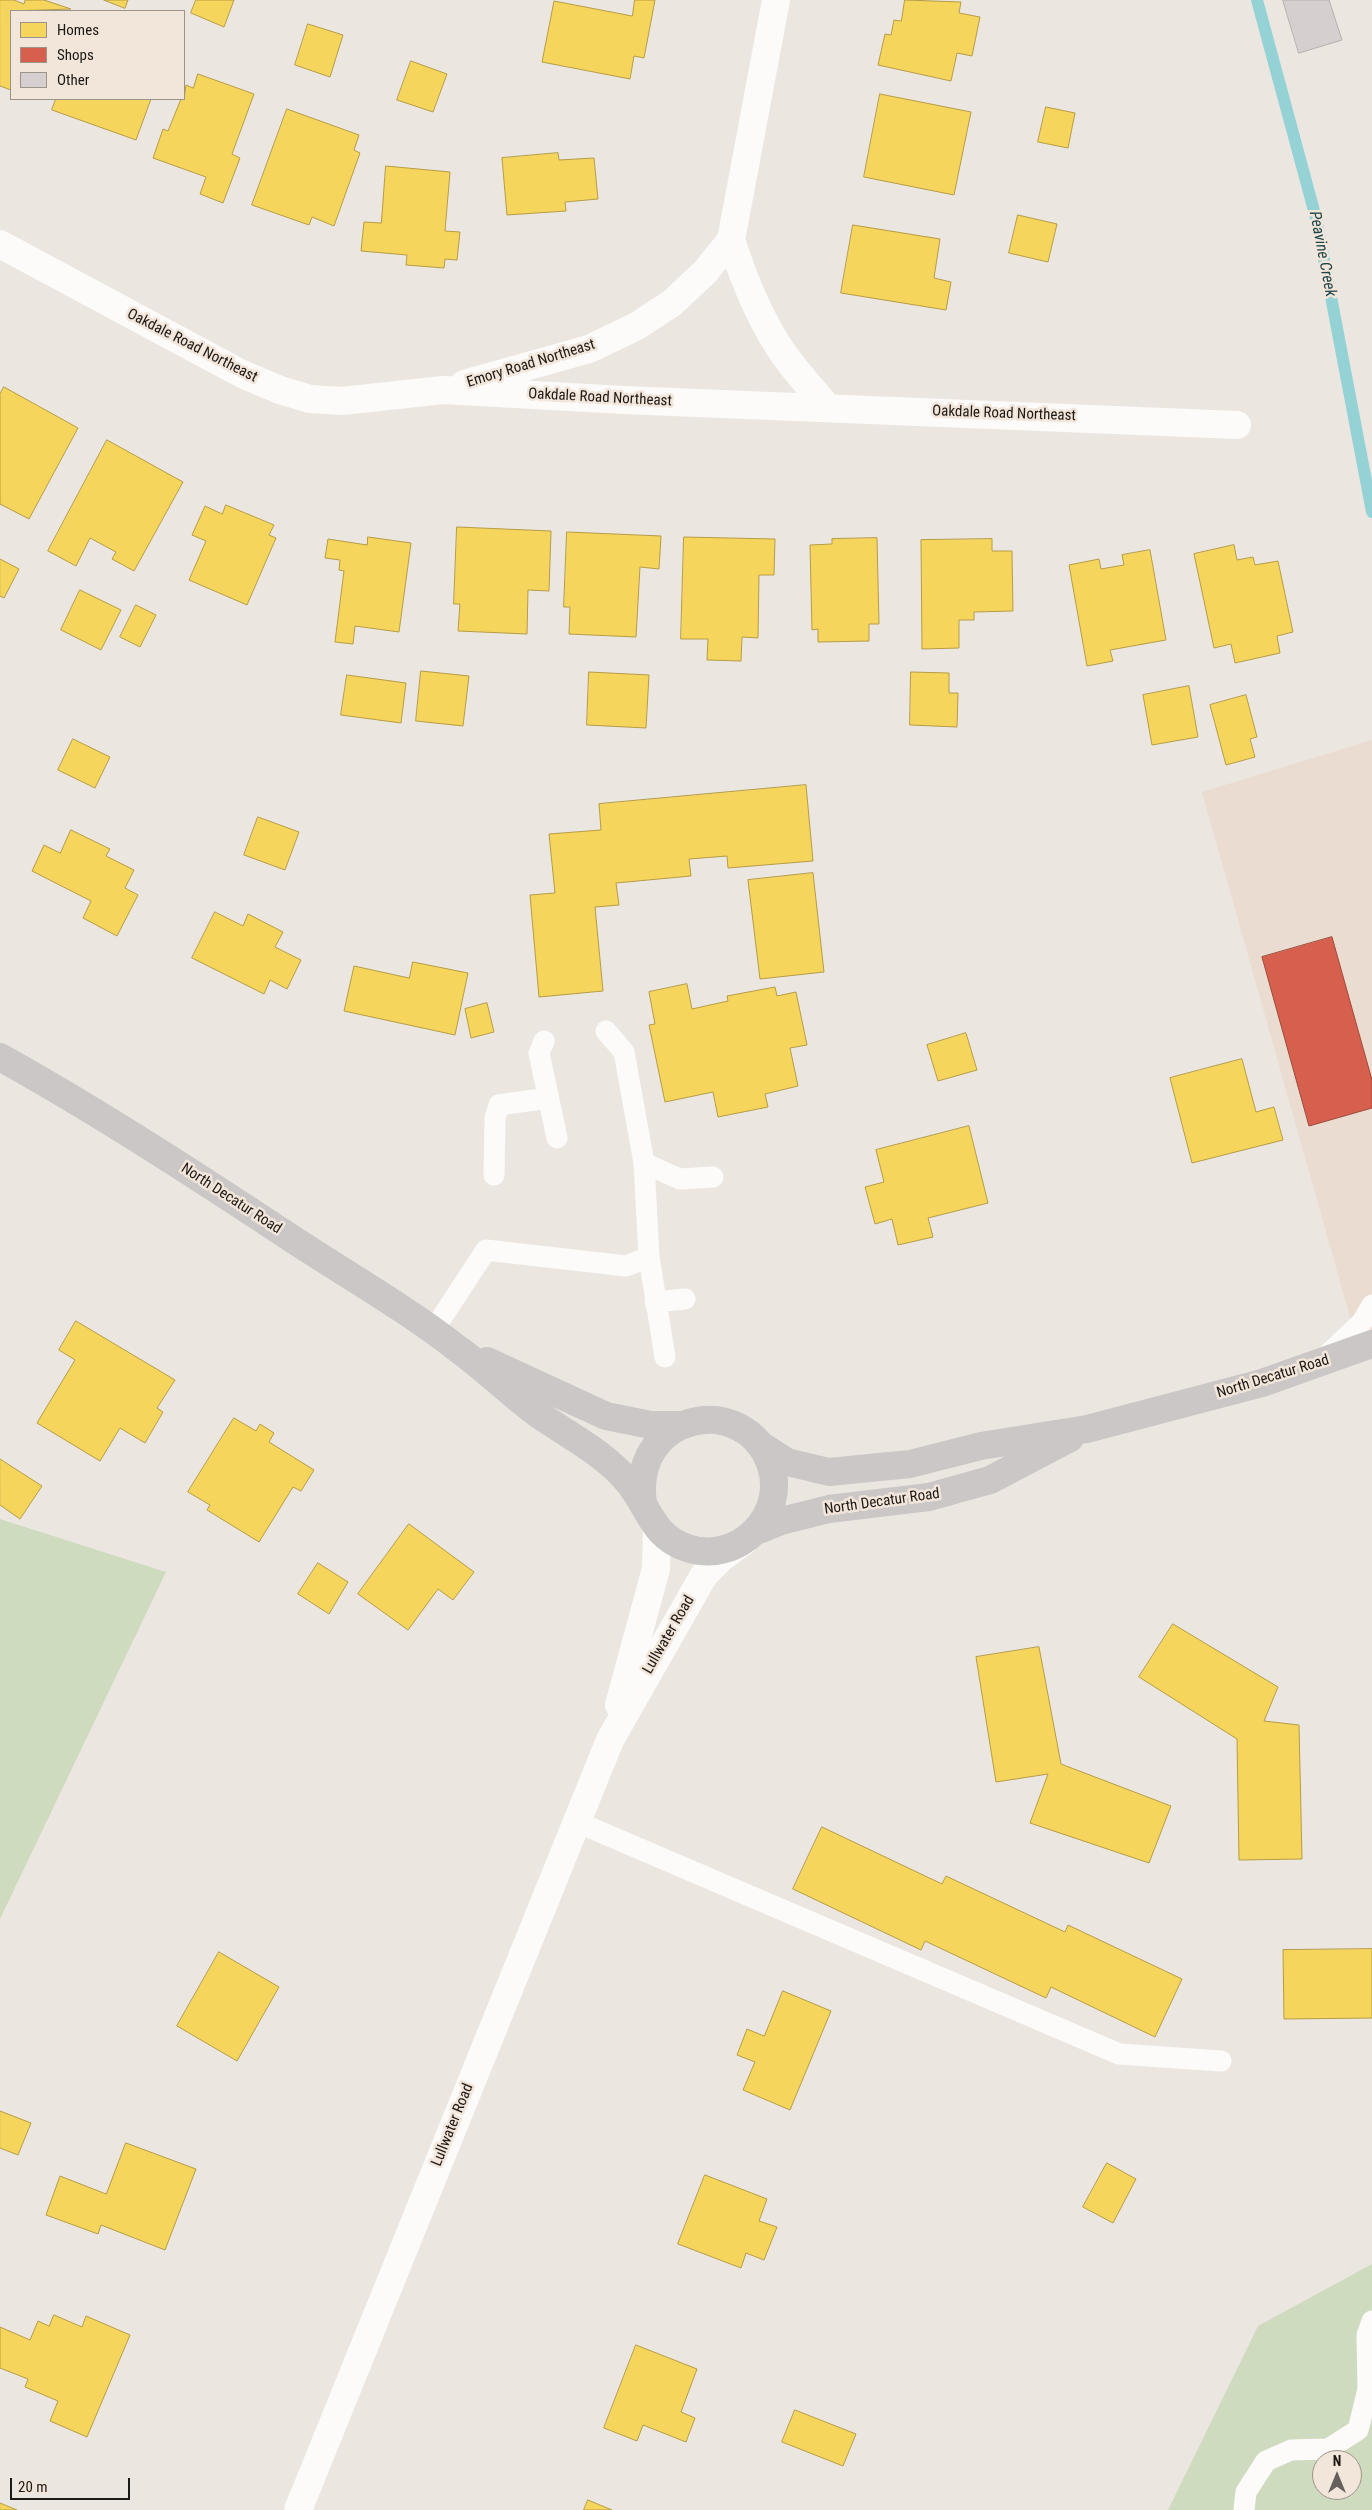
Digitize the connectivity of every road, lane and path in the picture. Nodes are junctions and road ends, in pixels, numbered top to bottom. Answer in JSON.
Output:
{"nodes":[{"id":1,"x":776,"y":0,"type":"edge"},
{"id":2,"x":731,"y":240,"type":"junction"},
{"id":3,"x":0,"y":244,"type":"edge"},
{"id":4,"x":443,"y":390,"type":"junction"},
{"id":5,"x":827,"y":407,"type":"junction"},
{"id":6,"x":1237,"y":425,"type":"dead end"},
{"id":7,"x":606,"y":1031,"type":"dead end"},
{"id":8,"x":544,"y":1041,"type":"dead end"},
{"id":9,"x":0,"y":1057,"type":"edge"},
{"id":10,"x":548,"y":1098,"type":"junction"},
{"id":11,"x":556,"y":1138,"type":"dead end"},
{"id":12,"x":644,"y":1164,"type":"junction"},
{"id":13,"x":494,"y":1175,"type":"dead end"},
{"id":14,"x":713,"y":1177,"type":"dead end"},
{"id":15,"x":649,"y":1257,"type":"junction"},
{"id":16,"x":685,"y":1299,"type":"dead end"},
{"id":17,"x":655,"y":1302,"type":"junction"},
{"id":18,"x":1372,"y":1305,"type":"edge"},
{"id":19,"x":433,"y":1331,"type":"junction"},
{"id":20,"x":1372,"y":1344,"type":"edge"},
{"id":21,"x":458,"y":1348,"type":"junction"},
{"id":22,"x":665,"y":1357,"type":"dead end"},
{"id":23,"x":1320,"y":1363,"type":"junction"},
{"id":24,"x":682,"y":1425,"type":"junction"},
{"id":25,"x":1087,"y":1429,"type":"junction"},
{"id":26,"x":758,"y":1444,"type":"junction"},
{"id":27,"x":643,"y":1504,"type":"junction"},
{"id":28,"x":657,"y":1529,"type":"junction"},
{"id":29,"x":749,"y":1537,"type":"junction"},
{"id":30,"x":610,"y":1740,"type":"junction"},
{"id":31,"x":576,"y":1822,"type":"junction"},
{"id":32,"x":1221,"y":2061,"type":"dead end"},
{"id":33,"x":1372,"y":2321,"type":"edge"},
{"id":34,"x":298,"y":2510,"type":"edge"},
{"id":35,"x":1244,"y":2510,"type":"edge"}],
"edges":[{"from":1,"to":2,"type":"street","name":"Emory Road Northeast"},
{"from":2,"to":4,"type":"street","name":"Emory Road Northeast"},
{"from":2,"to":5,"type":"street","name":"Emory Road Northeast"},
{"from":3,"to":4,"type":"street","name":"Oakdale Road Northeast"},
{"from":4,"to":5,"type":"street","name":"Oakdale Road Northeast"},
{"from":5,"to":6,"type":"street","name":"Oakdale Road Northeast"},
{"from":7,"to":12,"type":"lane"},
{"from":8,"to":10,"type":"lane"},
{"from":9,"to":19,"type":"main road","name":"North Decatur Road"},
{"from":10,"to":11,"type":"lane"},
{"from":10,"to":13,"type":"lane"},
{"from":12,"to":14,"type":"lane"},
{"from":12,"to":15,"type":"lane"},
{"from":15,"to":17,"type":"lane"},
{"from":15,"to":19,"type":"lane"},
{"from":16,"to":17,"type":"lane"},
{"from":17,"to":22,"type":"lane"},
{"from":18,"to":23,"type":"lane"},
{"from":19,"to":21,"type":"main road","name":"North Decatur Road"},
{"from":20,"to":23,"type":"main road","name":"North Decatur Road"},
{"from":21,"to":24,"type":"main road","name":"North Decatur Road"},
{"from":21,"to":27,"type":"main road","name":"North Decatur Road"},
{"from":23,"to":25,"type":"main road","name":"North Decatur Road"},
{"from":24,"to":26,"type":"main road","name":"North Decatur Road"},
{"from":24,"to":27,"type":"main road","name":"North Decatur Road"},
{"from":25,"to":26,"type":"main road","name":"North Decatur Road"},
{"from":25,"to":29,"type":"main road","name":"North Decatur Road"},
{"from":26,"to":29,"type":"main road","name":"North Decatur Road"},
{"from":27,"to":28,"type":"main road","name":"North Decatur Road"},
{"from":28,"to":29,"type":"main road","name":"North Decatur Road"},
{"from":28,"to":30,"type":"street","name":"Lullwater Road"},
{"from":29,"to":30,"type":"street","name":"Lullwater Road"},
{"from":30,"to":31,"type":"street","name":"Lullwater Road"},
{"from":31,"to":32,"type":"lane"},
{"from":31,"to":34,"type":"street","name":"Lullwater Road"},
{"from":33,"to":35,"type":"lane"}]}
